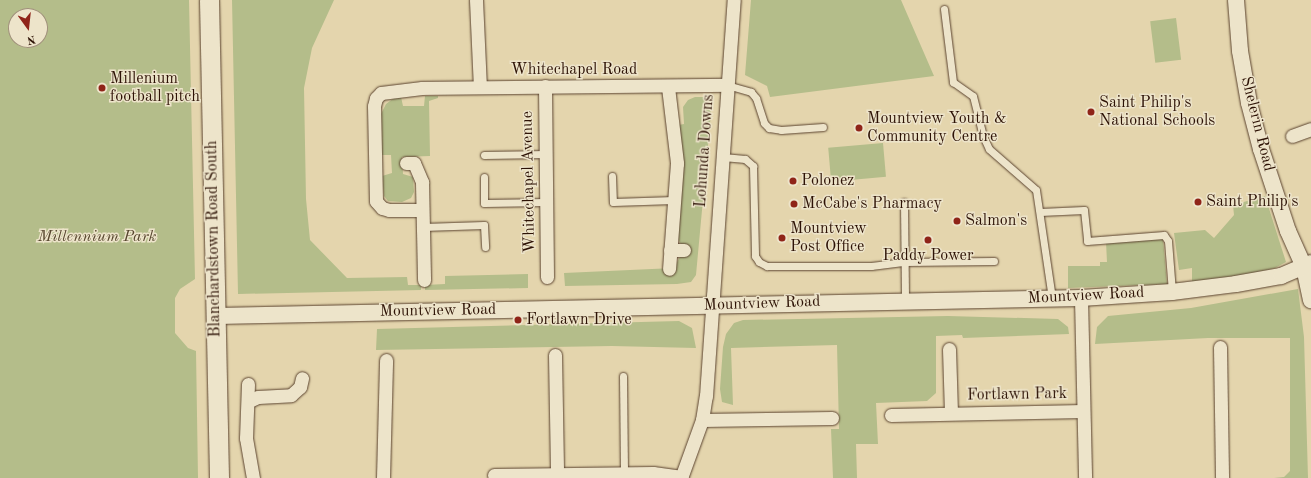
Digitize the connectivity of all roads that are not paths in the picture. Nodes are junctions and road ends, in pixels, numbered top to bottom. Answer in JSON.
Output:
{"nodes":[{"id":1,"x":209,"y":0,"type":"edge"},
{"id":2,"x":476,"y":0,"type":"edge"},
{"id":3,"x":734,"y":0,"type":"edge"},
{"id":4,"x":1236,"y":0,"type":"edge"},
{"id":5,"x":944,"y":9,"type":"dead end"},
{"id":6,"x":727,"y":85,"type":"junction"},
{"id":7,"x":545,"y":86,"type":"junction"},
{"id":8,"x":480,"y":87,"type":"junction"},
{"id":9,"x":668,"y":87,"type":"junction"},
{"id":10,"x":823,"y":127,"type":"dead end"},
{"id":11,"x":1311,"y":129,"type":"edge"},
{"id":12,"x":1292,"y":136,"type":"dead end"},
{"id":13,"x":546,"y":154,"type":"junction"},
{"id":14,"x":484,"y":155,"type":"dead end"},
{"id":15,"x":723,"y":157,"type":"junction"},
{"id":16,"x":406,"y":163,"type":"dead end"},
{"id":17,"x":612,"y":176,"type":"dead end"},
{"id":18,"x":484,"y":177,"type":"dead end"},
{"id":19,"x":674,"y":200,"type":"junction"},
{"id":20,"x":546,"y":202,"type":"junction"},
{"id":21,"x":904,"y":202,"type":"dead end"},
{"id":22,"x":422,"y":210,"type":"junction"},
{"id":23,"x":1040,"y":212,"type":"junction"},
{"id":24,"x":423,"y":227,"type":"junction"},
{"id":25,"x":485,"y":247,"type":"dead end"},
{"id":26,"x":670,"y":250,"type":"junction"},
{"id":27,"x":684,"y":250,"type":"dead end"},
{"id":28,"x":994,"y":261,"type":"dead end"},
{"id":29,"x":904,"y":262,"type":"junction"},
{"id":30,"x":1307,"y":265,"type":"edge"},
{"id":31,"x":669,"y":269,"type":"dead end"},
{"id":32,"x":547,"y":277,"type":"dead end"},
{"id":33,"x":424,"y":280,"type":"dead end"},
{"id":34,"x":1172,"y":292,"type":"junction"},
{"id":35,"x":1052,"y":298,"type":"junction"},
{"id":36,"x":1081,"y":298,"type":"junction"},
{"id":37,"x":1311,"y":300,"type":"edge"},
{"id":38,"x":905,"y":301,"type":"junction"},
{"id":39,"x":712,"y":305,"type":"junction"},
{"id":40,"x":217,"y":316,"type":"junction"},
{"id":41,"x":1220,"y":347,"type":"dead end"},
{"id":42,"x":949,"y":349,"type":"dead end"},
{"id":43,"x":555,"y":355,"type":"dead end"},
{"id":44,"x":386,"y":360,"type":"dead end"},
{"id":45,"x":623,"y":376,"type":"dead end"},
{"id":46,"x":302,"y":378,"type":"dead end"},
{"id":47,"x":248,"y":384,"type":"dead end"},
{"id":48,"x":249,"y":401,"type":"junction"},
{"id":49,"x":1083,"y":411,"type":"junction"},
{"id":50,"x":951,"y":413,"type":"junction"},
{"id":51,"x":891,"y":414,"type":"dead end"},
{"id":52,"x":832,"y":418,"type":"dead end"},
{"id":53,"x":702,"y":420,"type":"junction"},
{"id":54,"x":624,"y":473,"type":"junction"},
{"id":55,"x":557,"y":474,"type":"junction"},
{"id":56,"x":494,"y":475,"type":"dead end"},
{"id":57,"x":681,"y":477,"type":"edge"},
{"id":58,"x":219,"y":478,"type":"edge"},
{"id":59,"x":253,"y":478,"type":"edge"},
{"id":60,"x":383,"y":478,"type":"edge"},
{"id":61,"x":1084,"y":478,"type":"edge"},
{"id":62,"x":1222,"y":478,"type":"edge"}],
"edges":[{"from":1,"to":40,"type":"main road","name":"Blanchardstown Road South"},
{"from":2,"to":8,"type":"street"},
{"from":3,"to":6,"type":"street","name":"Lohunda Downs"},
{"from":4,"to":30,"type":"street","name":"Shelerin Road"},
{"from":5,"to":23,"type":"lane"},
{"from":6,"to":9,"type":"street","name":"Whitechapel Road"},
{"from":6,"to":10,"type":"lane"},
{"from":6,"to":15,"type":"street","name":"Lohunda Downs"},
{"from":7,"to":8,"type":"street","name":"Whitechapel Road"},
{"from":7,"to":9,"type":"street","name":"Whitechapel Road"},
{"from":7,"to":13,"type":"street","name":"Whitechapel Avenue"},
{"from":8,"to":22,"type":"street","name":"Whitechapel Road"},
{"from":9,"to":19,"type":"street"},
{"from":11,"to":12,"type":"street"},
{"from":13,"to":14,"type":"lane"},
{"from":13,"to":20,"type":"street","name":"Whitechapel Avenue"},
{"from":15,"to":29,"type":"lane"},
{"from":15,"to":39,"type":"street","name":"Lohunda Downs"},
{"from":16,"to":22,"type":"street"},
{"from":17,"to":19,"type":"lane"},
{"from":18,"to":20,"type":"lane"},
{"from":19,"to":26,"type":"street"},
{"from":20,"to":32,"type":"street","name":"Whitechapel Avenue"},
{"from":21,"to":29,"type":"lane"},
{"from":22,"to":24,"type":"street"},
{"from":23,"to":34,"type":"lane"},
{"from":23,"to":35,"type":"lane"},
{"from":24,"to":25,"type":"lane"},
{"from":24,"to":33,"type":"street"},
{"from":26,"to":27,"type":"street"},
{"from":26,"to":31,"type":"street"},
{"from":28,"to":29,"type":"lane"},
{"from":29,"to":38,"type":"lane"},
{"from":30,"to":34,"type":"street","name":"Mountview Road"},
{"from":30,"to":37,"type":"street","name":"Shelerin Road"},
{"from":34,"to":36,"type":"street","name":"Mountview Road"},
{"from":35,"to":36,"type":"street","name":"Mountview Road"},
{"from":35,"to":38,"type":"street","name":"Mountview Road"},
{"from":36,"to":49,"type":"street","name":"Fortlawn Park"},
{"from":38,"to":39,"type":"street","name":"Mountview Road"},
{"from":39,"to":40,"type":"street","name":"Mountview Road"},
{"from":39,"to":53,"type":"street","name":"Lohunda Downs"},
{"from":40,"to":58,"type":"main road","name":"Blanchardstown Road South"},
{"from":41,"to":62,"type":"street"},
{"from":42,"to":50,"type":"street","name":"Fortlawn Park"},
{"from":43,"to":55,"type":"street"},
{"from":44,"to":60,"type":"street"},
{"from":45,"to":54,"type":"lane"},
{"from":46,"to":48,"type":"street"},
{"from":47,"to":48,"type":"street"},
{"from":48,"to":59,"type":"street"},
{"from":49,"to":50,"type":"street","name":"Fortlawn Park"},
{"from":49,"to":61,"type":"street","name":"Fortlawn Park"},
{"from":50,"to":51,"type":"street","name":"Fortlawn Park"},
{"from":52,"to":53,"type":"street"},
{"from":53,"to":57,"type":"street","name":"Lohunda Downs"},
{"from":54,"to":55,"type":"street"},
{"from":54,"to":57,"type":"street"},
{"from":55,"to":56,"type":"street"}]}
